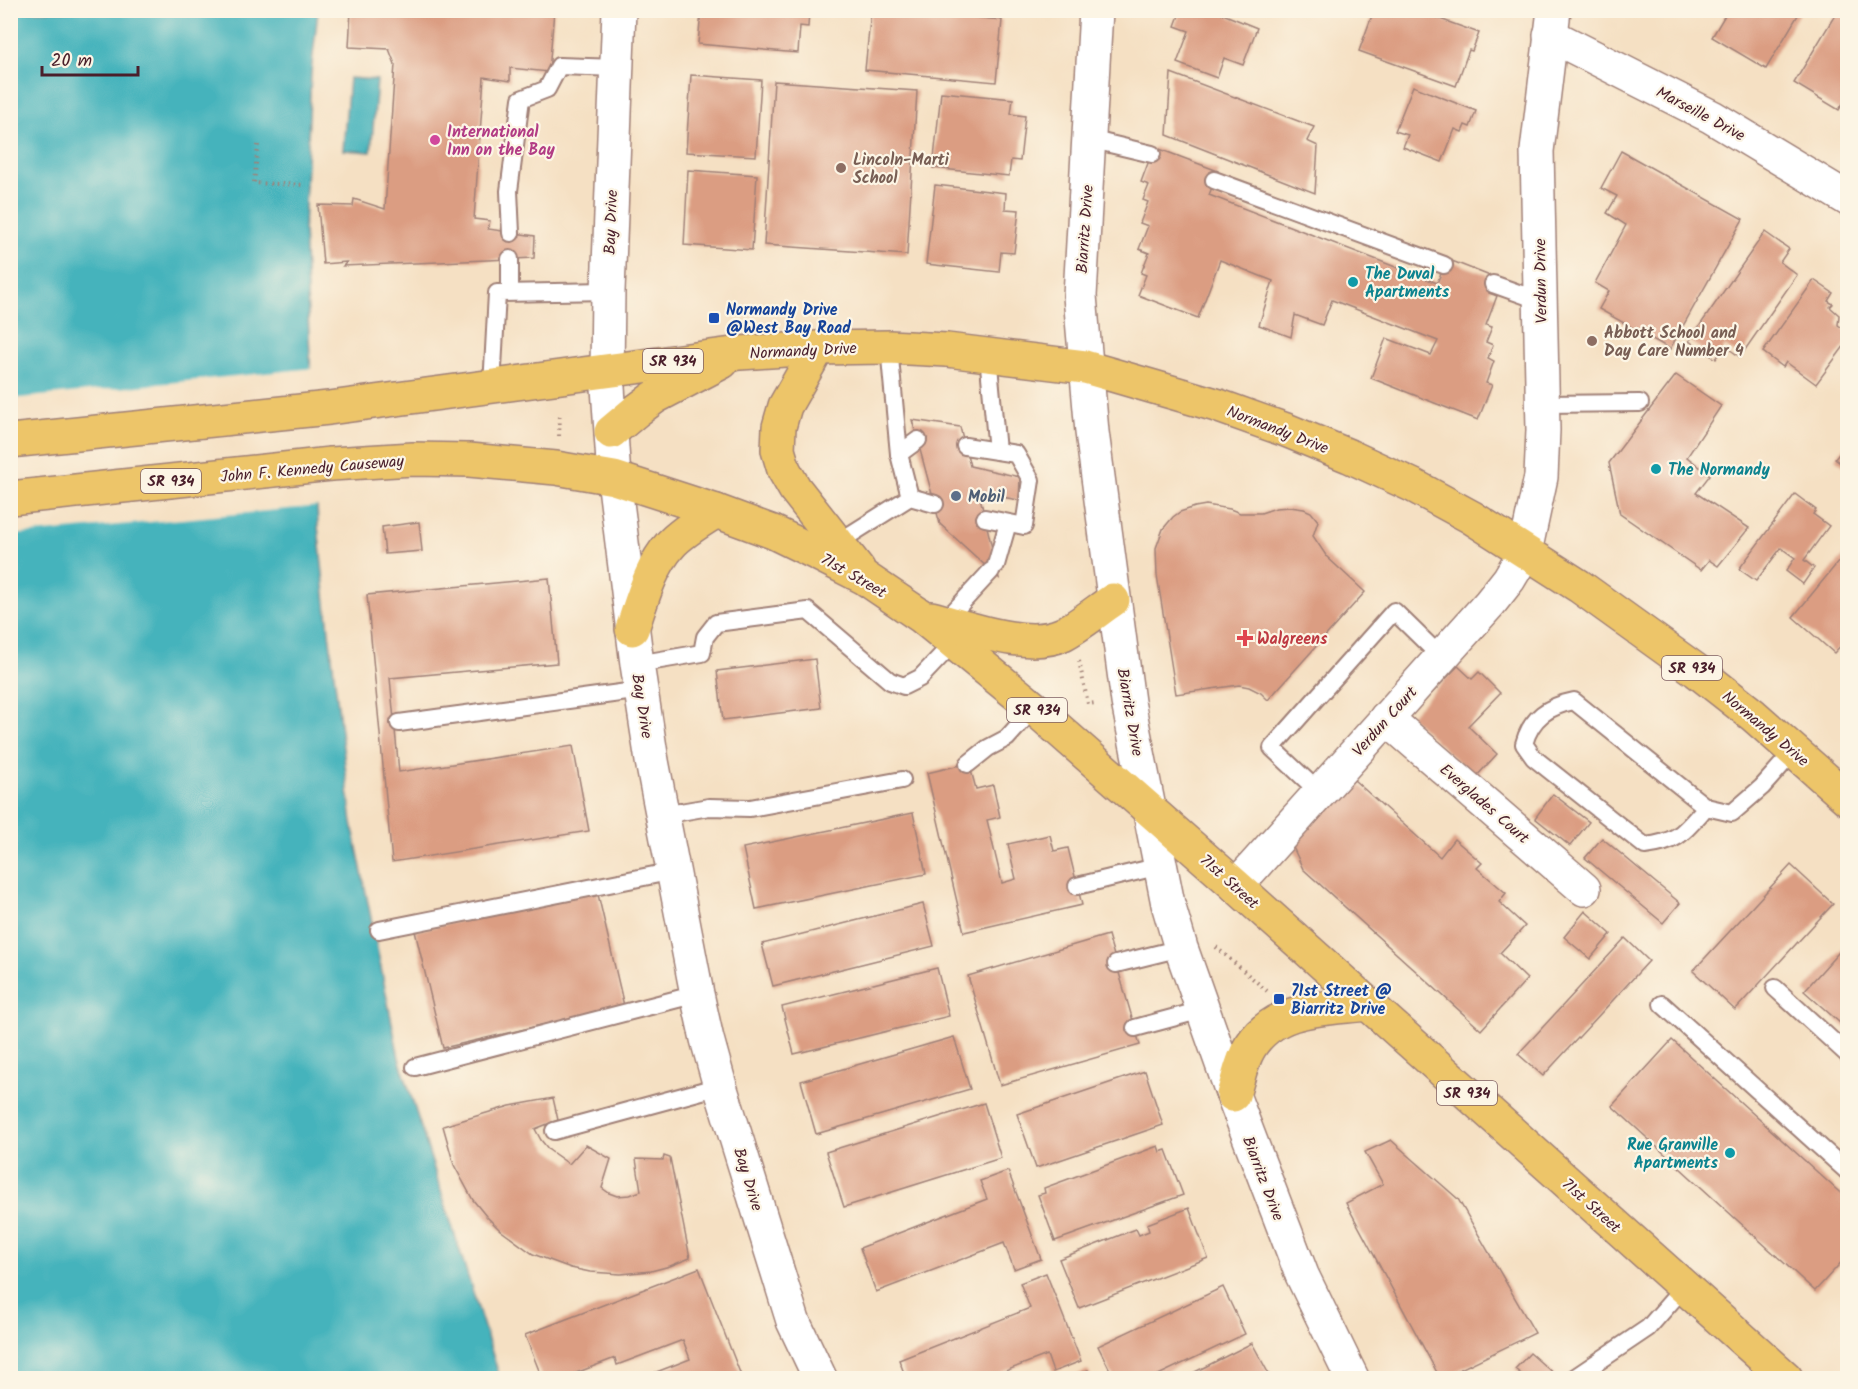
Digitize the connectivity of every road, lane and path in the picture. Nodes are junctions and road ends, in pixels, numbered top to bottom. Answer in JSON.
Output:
{"nodes":[{"id":1,"x":619,"y":10,"type":"edge"},
{"id":2,"x":1096,"y":10,"type":"edge"},
{"id":3,"x":1552,"y":23,"type":"edge"},
{"id":4,"x":617,"y":68,"type":"junction"},
{"id":5,"x":1089,"y":139,"type":"junction"},
{"id":6,"x":258,"y":145,"type":"dead end"},
{"id":7,"x":1152,"y":154,"type":"dead end"},
{"id":8,"x":1214,"y":180,"type":"dead end"},
{"id":9,"x":305,"y":185,"type":"dead end"},
{"id":10,"x":1848,"y":199,"type":"edge"},
{"id":11,"x":511,"y":233,"type":"dead end"},
{"id":12,"x":510,"y":259,"type":"dead end"},
{"id":13,"x":1444,"y":265,"type":"dead end"},
{"id":14,"x":1493,"y":284,"type":"dead end"},
{"id":15,"x":608,"y":291,"type":"junction"},
{"id":16,"x":510,"y":292,"type":"junction"},
{"id":17,"x":1541,"y":301,"type":"junction"},
{"id":18,"x":889,"y":347,"type":"junction"},
{"id":19,"x":818,"y":348,"type":"junction"},
{"id":20,"x":740,"y":353,"type":"junction"},
{"id":21,"x":988,"y":355,"type":"junction"},
{"id":22,"x":1085,"y":367,"type":"junction"},
{"id":23,"x":608,"y":372,"type":"junction"},
{"id":24,"x":492,"y":387,"type":"junction"},
{"id":25,"x":1640,"y":403,"type":"dead end"},
{"id":26,"x":1543,"y":404,"type":"junction"},
{"id":27,"x":560,"y":416,"type":"dead end"},
{"id":28,"x":611,"y":432,"type":"junction"},
{"id":29,"x":918,"y":440,"type":"dead end"},
{"id":30,"x":10,"y":441,"type":"edge"},
{"id":31,"x":558,"y":443,"type":"dead end"},
{"id":32,"x":965,"y":446,"type":"dead end"},
{"id":33,"x":997,"y":450,"type":"junction"},
{"id":34,"x":900,"y":454,"type":"junction"},
{"id":35,"x":614,"y":478,"type":"junction"},
{"id":36,"x":910,"y":497,"type":"junction"},
{"id":37,"x":10,"y":498,"type":"edge"},
{"id":38,"x":935,"y":504,"type":"dead end"},
{"id":39,"x":716,"y":512,"type":"junction"},
{"id":40,"x":985,"y":518,"type":"dead end"},
{"id":41,"x":1008,"y":523,"type":"junction"},
{"id":42,"x":837,"y":543,"type":"junction"},
{"id":43,"x":1525,"y":552,"type":"junction"},
{"id":44,"x":865,"y":578,"type":"junction"},
{"id":45,"x":1113,"y":600,"type":"junction"},
{"id":46,"x":940,"y":626,"type":"junction"},
{"id":47,"x":632,"y":629,"type":"junction"},
{"id":48,"x":1078,"y":653,"type":"dead end"},
{"id":49,"x":1441,"y":657,"type":"junction"},
{"id":50,"x":639,"y":677,"type":"junction"},
{"id":51,"x":1095,"y":703,"type":"dead end"},
{"id":52,"x":1034,"y":708,"type":"junction"},
{"id":53,"x":1386,"y":718,"type":"junction"},
{"id":54,"x":399,"y":723,"type":"dead end"},
{"id":55,"x":1794,"y":751,"type":"junction"},
{"id":56,"x":968,"y":764,"type":"dead end"},
{"id":57,"x":902,"y":780,"type":"dead end"},
{"id":58,"x":1320,"y":793,"type":"junction"},
{"id":59,"x":1848,"y":799,"type":"edge"},
{"id":60,"x":1706,"y":807,"type":"junction"},
{"id":61,"x":1149,"y":808,"type":"junction"},
{"id":62,"x":663,"y":815,"type":"junction"},
{"id":63,"x":1160,"y":866,"type":"junction"},
{"id":64,"x":674,"y":871,"type":"junction"},
{"id":65,"x":1077,"y":886,"type":"dead end"},
{"id":66,"x":1236,"y":886,"type":"junction"},
{"id":67,"x":1584,"y":889,"type":"dead end"},
{"id":68,"x":379,"y":930,"type":"dead end"},
{"id":69,"x":1197,"y":945,"type":"junction"},
{"id":70,"x":1116,"y":964,"type":"dead end"},
{"id":71,"x":1775,"y":988,"type":"dead end"},
{"id":72,"x":697,"y":994,"type":"junction"},
{"id":73,"x":1273,"y":996,"type":"dead end"},
{"id":74,"x":1367,"y":1004,"type":"junction"},
{"id":75,"x":1662,"y":1004,"type":"dead end"},
{"id":76,"x":1202,"y":1010,"type":"junction"},
{"id":77,"x":1135,"y":1028,"type":"dead end"},
{"id":78,"x":1848,"y":1055,"type":"edge"},
{"id":79,"x":415,"y":1067,"type":"dead end"},
{"id":80,"x":720,"y":1086,"type":"junction"},
{"id":81,"x":1233,"y":1095,"type":"junction"},
{"id":82,"x":554,"y":1131,"type":"dead end"},
{"id":83,"x":1848,"y":1172,"type":"edge"},
{"id":84,"x":1684,"y":1287,"type":"junction"},
{"id":85,"x":820,"y":1378,"type":"edge"},
{"id":86,"x":1352,"y":1378,"type":"edge"},
{"id":87,"x":1574,"y":1378,"type":"edge"},
{"id":88,"x":1786,"y":1378,"type":"edge"}],
"edges":[{"from":1,"to":4,"type":"street","name":"Bay Drive"},
{"from":2,"to":5,"type":"street","name":"Biarritz Drive"},
{"from":3,"to":10,"type":"street","name":"Marseille Drive"},
{"from":3,"to":17,"type":"street","name":"Verdun Drive"},
{"from":4,"to":11,"type":"lane"},
{"from":4,"to":15,"type":"street","name":"Bay Drive"},
{"from":5,"to":7,"type":"lane"},
{"from":5,"to":22,"type":"street","name":"Biarritz Drive"},
{"from":6,"to":9,"type":"path"},
{"from":8,"to":13,"type":"lane"},
{"from":12,"to":16,"type":"lane"},
{"from":14,"to":17,"type":"lane"},
{"from":15,"to":16,"type":"lane"},
{"from":15,"to":23,"type":"street","name":"Bay Drive"},
{"from":16,"to":24,"type":"lane"},
{"from":17,"to":26,"type":"street","name":"Verdun Drive"},
{"from":18,"to":19,"type":"main road","name":"Normandy Drive","number":"SR 934"},
{"from":18,"to":21,"type":"main road","name":"Normandy Drive","number":"SR 934"},
{"from":18,"to":34,"type":"lane"},
{"from":19,"to":20,"type":"main road","name":"Normandy Drive","number":"SR 934"},
{"from":19,"to":42,"type":"main road"},
{"from":20,"to":23,"type":"main road","name":"Normandy Drive","number":"SR 934"},
{"from":20,"to":28,"type":"main road"},
{"from":21,"to":22,"type":"main road","name":"Normandy Drive","number":"SR 934"},
{"from":21,"to":33,"type":"lane"},
{"from":22,"to":43,"type":"main road","name":"Normandy Drive","number":"SR 934"},
{"from":22,"to":45,"type":"street","name":"Biarritz Drive"},
{"from":23,"to":24,"type":"main road","number":"SR 934"},
{"from":23,"to":28,"type":"street","name":"Bay Drive"},
{"from":24,"to":30,"type":"main road","number":"SR 934"},
{"from":25,"to":26,"type":"lane"},
{"from":26,"to":43,"type":"street","name":"Verdun Drive"},
{"from":27,"to":31,"type":"path"},
{"from":28,"to":35,"type":"street","name":"Bay Drive"},
{"from":29,"to":34,"type":"lane"},
{"from":32,"to":33,"type":"lane"},
{"from":33,"to":41,"type":"lane"},
{"from":34,"to":36,"type":"lane"},
{"from":35,"to":37,"type":"main road","name":"John F. Kennedy Causeway","number":"SR 934"},
{"from":35,"to":39,"type":"main road","name":"71st Street","number":"SR 934"},
{"from":35,"to":47,"type":"street","name":"Bay Drive"},
{"from":36,"to":38,"type":"lane"},
{"from":36,"to":42,"type":"lane"},
{"from":39,"to":44,"type":"main road","name":"71st Street","number":"SR 934"},
{"from":39,"to":47,"type":"main road"},
{"from":40,"to":41,"type":"lane"},
{"from":41,"to":46,"type":"lane"},
{"from":42,"to":44,"type":"main road"},
{"from":43,"to":49,"type":"street","name":"Verdun Court"},
{"from":43,"to":55,"type":"main road","name":"Normandy Drive","number":"SR 934"},
{"from":44,"to":46,"type":"main road","name":"71st Street","number":"SR 934"},
{"from":45,"to":46,"type":"main road"},
{"from":45,"to":61,"type":"street","name":"Biarritz Drive"},
{"from":46,"to":50,"type":"lane"},
{"from":46,"to":52,"type":"main road","name":"71st Street","number":"SR 934"},
{"from":47,"to":50,"type":"street","name":"Bay Drive"},
{"from":48,"to":51,"type":"path"},
{"from":49,"to":53,"type":"street","name":"Verdun Court"},
{"from":49,"to":58,"type":"lane"},
{"from":50,"to":54,"type":"lane"},
{"from":50,"to":62,"type":"street","name":"Bay Drive"},
{"from":52,"to":56,"type":"lane"},
{"from":52,"to":61,"type":"main road","name":"71st Street","number":"SR 934"},
{"from":53,"to":58,"type":"street","name":"Verdun Court"},
{"from":53,"to":67,"type":"street","name":"Everglades Court"},
{"from":55,"to":59,"type":"main road","name":"Normandy Drive","number":"SR 934"},
{"from":55,"to":60,"type":"lane"},
{"from":57,"to":62,"type":"lane"},
{"from":58,"to":66,"type":"street","name":"Verdun Court"},
{"from":60,"to":60,"type":"lane"},
{"from":61,"to":63,"type":"street","name":"Biarritz Drive"},
{"from":61,"to":66,"type":"main road","name":"71st Street","number":"SR 934"},
{"from":62,"to":64,"type":"street","name":"Bay Drive"},
{"from":63,"to":65,"type":"lane"},
{"from":63,"to":69,"type":"street","name":"Biarritz Drive"},
{"from":64,"to":68,"type":"lane"},
{"from":64,"to":72,"type":"street","name":"Bay Drive"},
{"from":66,"to":74,"type":"main road","name":"71st Street","number":"SR 934"},
{"from":69,"to":70,"type":"lane"},
{"from":69,"to":73,"type":"path"},
{"from":69,"to":76,"type":"street","name":"Biarritz Drive"},
{"from":71,"to":78,"type":"lane"},
{"from":72,"to":79,"type":"lane"},
{"from":72,"to":80,"type":"street","name":"Bay Drive"},
{"from":74,"to":81,"type":"main road"},
{"from":74,"to":84,"type":"main road","name":"71st Street","number":"SR 934"},
{"from":75,"to":83,"type":"lane"},
{"from":76,"to":77,"type":"lane"},
{"from":76,"to":81,"type":"street","name":"Biarritz Drive"},
{"from":80,"to":82,"type":"lane"},
{"from":80,"to":85,"type":"street","name":"Bay Drive"},
{"from":81,"to":86,"type":"street","name":"Biarritz Drive"},
{"from":84,"to":87,"type":"lane"},
{"from":84,"to":88,"type":"main road","name":"71st Street","number":"SR 934"}]}
